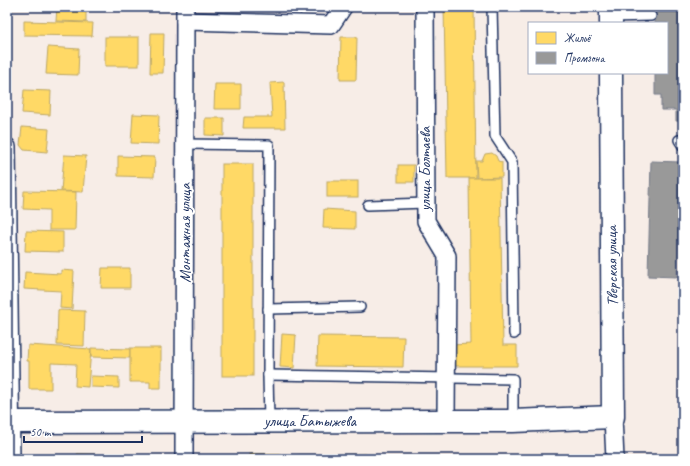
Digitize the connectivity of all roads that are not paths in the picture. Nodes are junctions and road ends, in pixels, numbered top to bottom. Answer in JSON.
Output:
{"nodes":[{"id":1,"x":343,"y":7,"type":"edge"},
{"id":2,"x":425,"y":7,"type":"edge"},
{"id":3,"x":492,"y":7,"type":"edge"},
{"id":4,"x":185,"y":14,"type":"edge"},
{"id":5,"x":611,"y":16,"type":"edge"},
{"id":6,"x":651,"y":16,"type":"dead end"},
{"id":7,"x":611,"y":74,"type":"edge"},
{"id":8,"x":184,"y":144,"type":"junction"},
{"id":9,"x":7,"y":147,"type":"edge"},
{"id":10,"x":426,"y":203,"type":"junction"},
{"id":11,"x":368,"y":204,"type":"dead end"},
{"id":12,"x":360,"y":307,"type":"dead end"},
{"id":13,"x":268,"y":309,"type":"junction"},
{"id":14,"x":514,"y":334,"type":"dead end"},
{"id":15,"x":268,"y":375,"type":"junction"},
{"id":16,"x":446,"y":378,"type":"junction"},
{"id":17,"x":613,"y":417,"type":"junction"},
{"id":18,"x":269,"y":421,"type":"junction"},
{"id":19,"x":446,"y":421,"type":"junction"},
{"id":20,"x":513,"y":421,"type":"junction"},
{"id":21,"x":9,"y":422,"type":"edge"},
{"id":22,"x":185,"y":422,"type":"junction"},
{"id":23,"x":11,"y":459,"type":"edge"},
{"id":24,"x":184,"y":459,"type":"edge"},
{"id":25,"x":615,"y":459,"type":"edge"}],
"edges":[{"from":1,"to":4,"type":"street"},
{"from":2,"to":10,"type":"street","name":"улица Болтаева"},
{"from":3,"to":14,"type":"lane"},
{"from":4,"to":8,"type":"street","name":"Монтажная улица"},
{"from":5,"to":6,"type":"lane"},
{"from":7,"to":17,"type":"street","name":"Тверская улица"},
{"from":8,"to":13,"type":"lane"},
{"from":8,"to":22,"type":"street","name":"Монтажная улица"},
{"from":9,"to":21,"type":"street"},
{"from":10,"to":11,"type":"lane"},
{"from":10,"to":16,"type":"street","name":"улица Болтаева"},
{"from":12,"to":13,"type":"lane"},
{"from":13,"to":15,"type":"lane"},
{"from":15,"to":16,"type":"lane"},
{"from":15,"to":18,"type":"lane"},
{"from":16,"to":19,"type":"street","name":"улица Болтаева"},
{"from":16,"to":20,"type":"lane"},
{"from":17,"to":20,"type":"street","name":"улица Батыжева"},
{"from":17,"to":25,"type":"street","name":"Тверская улица"},
{"from":18,"to":19,"type":"street","name":"улица Батыжева"},
{"from":18,"to":22,"type":"street","name":"улица Батыжева"},
{"from":19,"to":20,"type":"street","name":"улица Батыжева"},
{"from":21,"to":22,"type":"street","name":"улица Батыжева"},
{"from":21,"to":23,"type":"street"},
{"from":22,"to":24,"type":"street","name":"Монтажная улица"}]}
